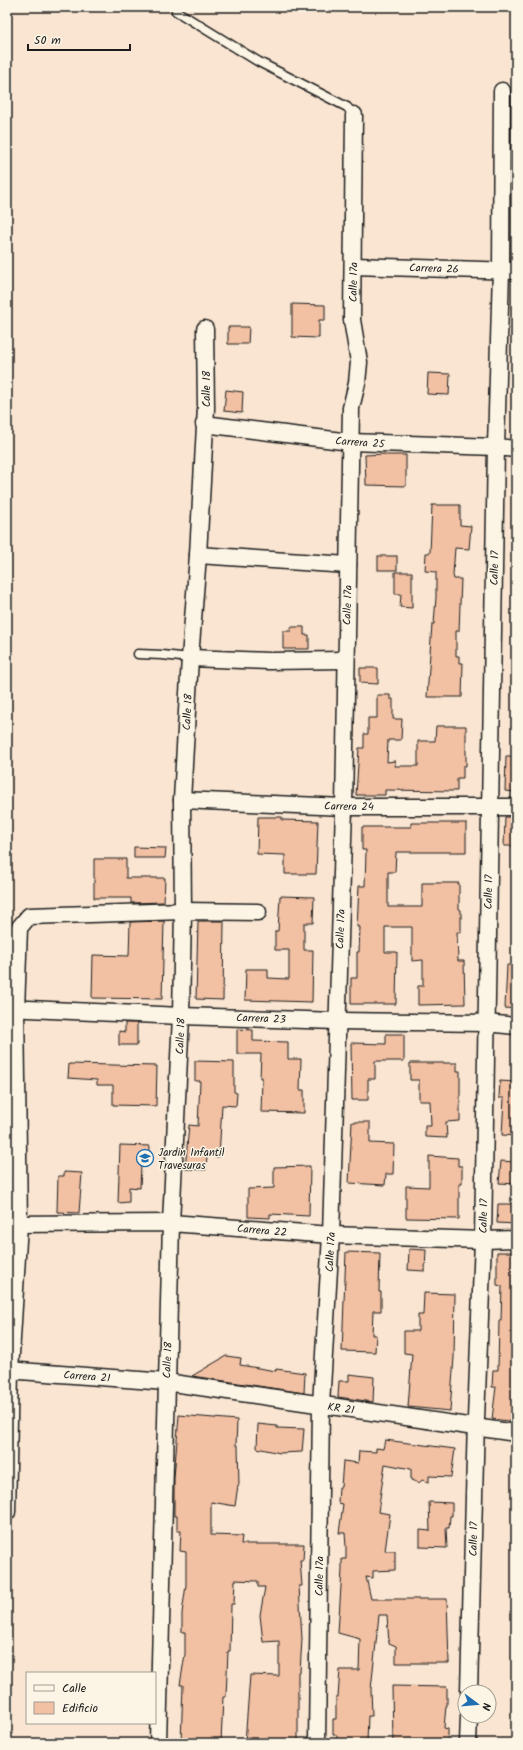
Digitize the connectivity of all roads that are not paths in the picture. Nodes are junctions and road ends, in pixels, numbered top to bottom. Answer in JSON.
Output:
{"nodes":[{"id":1,"x":176,"y":11,"type":"dead end"},
{"id":2,"x":502,"y":91,"type":"dead end"},
{"id":3,"x":354,"y":115,"type":"joint"},
{"id":4,"x":509,"y":155,"type":"edge"},
{"id":5,"x":353,"y":266,"type":"junction"},
{"id":6,"x":509,"y":271,"type":"edge"},
{"id":7,"x":205,"y":329,"type":"dead end"},
{"id":8,"x":204,"y":424,"type":"junction"},
{"id":9,"x":350,"y":442,"type":"junction"},
{"id":10,"x":496,"y":447,"type":"junction"},
{"id":11,"x":516,"y":449,"type":"edge"},
{"id":12,"x":198,"y":555,"type":"junction"},
{"id":13,"x":348,"y":565,"type":"junction"},
{"id":14,"x":138,"y":654,"type":"dead end"},
{"id":15,"x":190,"y":658,"type":"junction"},
{"id":16,"x":345,"y":660,"type":"junction"},
{"id":17,"x":182,"y":800,"type":"junction"},
{"id":18,"x":344,"y":807,"type":"junction"},
{"id":19,"x":490,"y":807,"type":"junction"},
{"id":20,"x":516,"y":807,"type":"edge"},
{"id":21,"x":183,"y":911,"type":"junction"},
{"id":22,"x":258,"y":912,"type":"dead end"},
{"id":23,"x":12,"y":1008,"type":"edge"},
{"id":24,"x":181,"y":1016,"type":"junction"},
{"id":25,"x":337,"y":1021,"type":"junction"},
{"id":26,"x":486,"y":1024,"type":"junction"},
{"id":27,"x":516,"y":1026,"type":"edge"},
{"id":28,"x":171,"y":1222,"type":"junction"},
{"id":29,"x":13,"y":1224,"type":"edge"},
{"id":30,"x":331,"y":1235,"type":"junction"},
{"id":31,"x":516,"y":1239,"type":"edge"},
{"id":32,"x":483,"y":1240,"type":"junction"},
{"id":33,"x":8,"y":1370,"type":"edge"},
{"id":34,"x":166,"y":1382,"type":"junction"},
{"id":35,"x":321,"y":1405,"type":"junction"},
{"id":36,"x":476,"y":1428,"type":"junction"},
{"id":37,"x":516,"y":1433,"type":"edge"},
{"id":38,"x":7,"y":1512,"type":"edge"},
{"id":39,"x":469,"y":1684,"type":"edge"},
{"id":40,"x":469,"y":1724,"type":"edge"},
{"id":41,"x":158,"y":1743,"type":"edge"},
{"id":42,"x":317,"y":1743,"type":"edge"},
{"id":43,"x":468,"y":1743,"type":"edge"}],
"edges":[{"from":1,"to":3,"type":"lane"},
{"from":2,"to":4,"type":"street","name":"Calle 17"},
{"from":3,"to":5,"type":"street","name":"Calle 17a"},
{"from":4,"to":6,"type":"street","name":"Calle 17"},
{"from":5,"to":6,"type":"street","name":"Carrera 26"},
{"from":5,"to":9,"type":"street","name":"Calle 17a"},
{"from":6,"to":10,"type":"street","name":"Calle 17"},
{"from":7,"to":8,"type":"street","name":"Calle 18"},
{"from":8,"to":9,"type":"street","name":"Carrera 25"},
{"from":8,"to":12,"type":"street","name":"Calle 18"},
{"from":9,"to":10,"type":"street","name":"Carrera 25"},
{"from":9,"to":13,"type":"street","name":"Calle 17a"},
{"from":10,"to":11,"type":"street","name":"Carrera 25"},
{"from":10,"to":19,"type":"street","name":"Calle 17"},
{"from":12,"to":13,"type":"street"},
{"from":12,"to":15,"type":"street","name":"Calle 18"},
{"from":13,"to":16,"type":"street","name":"Calle 17a"},
{"from":14,"to":15,"type":"lane"},
{"from":15,"to":16,"type":"street"},
{"from":15,"to":17,"type":"street","name":"Calle 18"},
{"from":16,"to":18,"type":"street","name":"Calle 17a"},
{"from":17,"to":18,"type":"street","name":"Carrera 24"},
{"from":17,"to":21,"type":"street","name":"Calle 18"},
{"from":18,"to":19,"type":"street","name":"Carrera 24"},
{"from":18,"to":25,"type":"street","name":"Calle 17a"},
{"from":19,"to":20,"type":"street","name":"Carrera 24"},
{"from":19,"to":26,"type":"street","name":"Calle 17"},
{"from":21,"to":22,"type":"street"},
{"from":21,"to":23,"type":"street"},
{"from":21,"to":24,"type":"street","name":"Calle 18"},
{"from":23,"to":24,"type":"street","name":"Carrera 23"},
{"from":23,"to":29,"type":"street"},
{"from":24,"to":25,"type":"street","name":"Carrera 23"},
{"from":24,"to":28,"type":"street","name":"Calle 18"},
{"from":25,"to":26,"type":"street","name":"Carrera 23"},
{"from":25,"to":30,"type":"street","name":"Calle 17a"},
{"from":26,"to":27,"type":"street","name":"Carrera 23"},
{"from":26,"to":32,"type":"street","name":"Calle 17"},
{"from":28,"to":29,"type":"street","name":"Carrera 22"},
{"from":28,"to":30,"type":"street","name":"Carrera 22"},
{"from":28,"to":34,"type":"street","name":"Calle 18"},
{"from":29,"to":33,"type":"street"},
{"from":30,"to":32,"type":"street","name":"Carrera 22"},
{"from":30,"to":35,"type":"street","name":"Calle 17a"},
{"from":31,"to":32,"type":"street","name":"Carrera 22"},
{"from":32,"to":36,"type":"street","name":"Calle 17"},
{"from":33,"to":34,"type":"street","name":"Carrera 21"},
{"from":33,"to":38,"type":"street"},
{"from":34,"to":35,"type":"street","name":"KR 21"},
{"from":34,"to":41,"type":"street","name":"Calle 18"},
{"from":35,"to":36,"type":"street","name":"KR 21"},
{"from":35,"to":42,"type":"street","name":"Calle 17a"},
{"from":36,"to":37,"type":"street","name":"KR 21"},
{"from":36,"to":39,"type":"street","name":"Calle 17"},
{"from":40,"to":43,"type":"street"}]}
